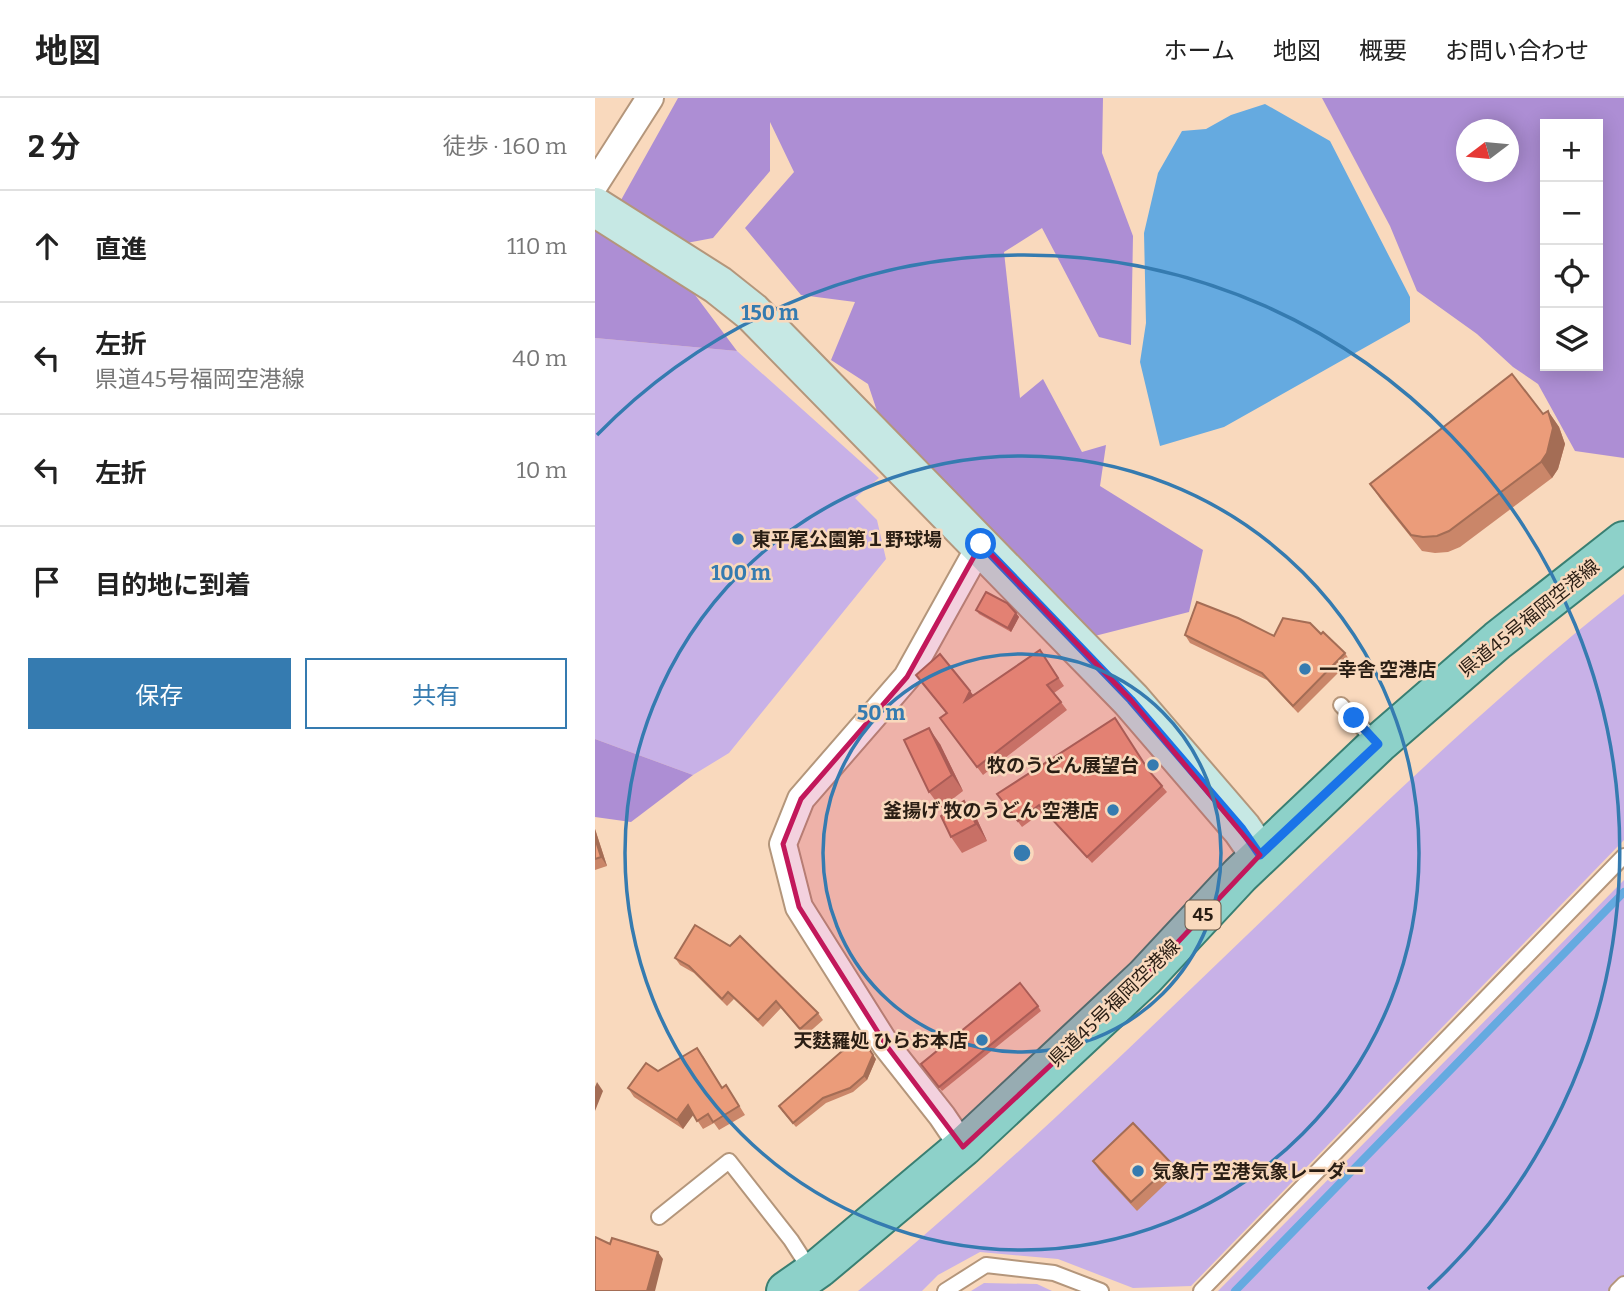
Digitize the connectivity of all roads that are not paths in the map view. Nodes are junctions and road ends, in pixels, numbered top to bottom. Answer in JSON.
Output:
{"nodes":[{"id":1,"x":650,"y":98,"type":"edge"},
{"id":2,"x":595,"y":184,"type":"edge"},
{"id":3,"x":595,"y":207,"type":"edge"},
{"id":4,"x":1624,"y":541,"type":"edge"},
{"id":5,"x":981,"y":544,"type":"junction"},
{"id":6,"x":1341,"y":705,"type":"dead end"},
{"id":7,"x":1378,"y":744,"type":"junction"},
{"id":8,"x":1260,"y":855,"type":"junction"},
{"id":9,"x":1624,"y":856,"type":"edge"},
{"id":10,"x":963,"y":1147,"type":"junction"},
{"id":11,"x":659,"y":1217,"type":"dead end"},
{"id":12,"x":799,"y":1282,"type":"edge"},
{"id":13,"x":1624,"y":1284,"type":"edge"},
{"id":14,"x":945,"y":1291,"type":"edge"},
{"id":15,"x":1101,"y":1291,"type":"edge"},
{"id":16,"x":1201,"y":1291,"type":"edge"},
{"id":17,"x":1617,"y":1291,"type":"edge"}],
"edges":[{"from":1,"to":2,"type":"street"},
{"from":3,"to":5,"type":"street"},
{"from":4,"to":7,"type":"main road","name":"県道45号福岡空港線","number":"45"},
{"from":5,"to":8,"type":"street"},
{"from":5,"to":10,"type":"street"},
{"from":6,"to":7,"type":"lane"},
{"from":7,"to":8,"type":"main road","name":"県道45号福岡空港線","number":"45"},
{"from":8,"to":10,"type":"main road","name":"県道45号福岡空港線","number":"45"},
{"from":9,"to":16,"type":"lane"},
{"from":10,"to":12,"type":"main road","name":"県道45号福岡空港線","number":"45"},
{"from":11,"to":12,"type":"lane"},
{"from":13,"to":17,"type":"lane"},
{"from":14,"to":15,"type":"lane"}]}
